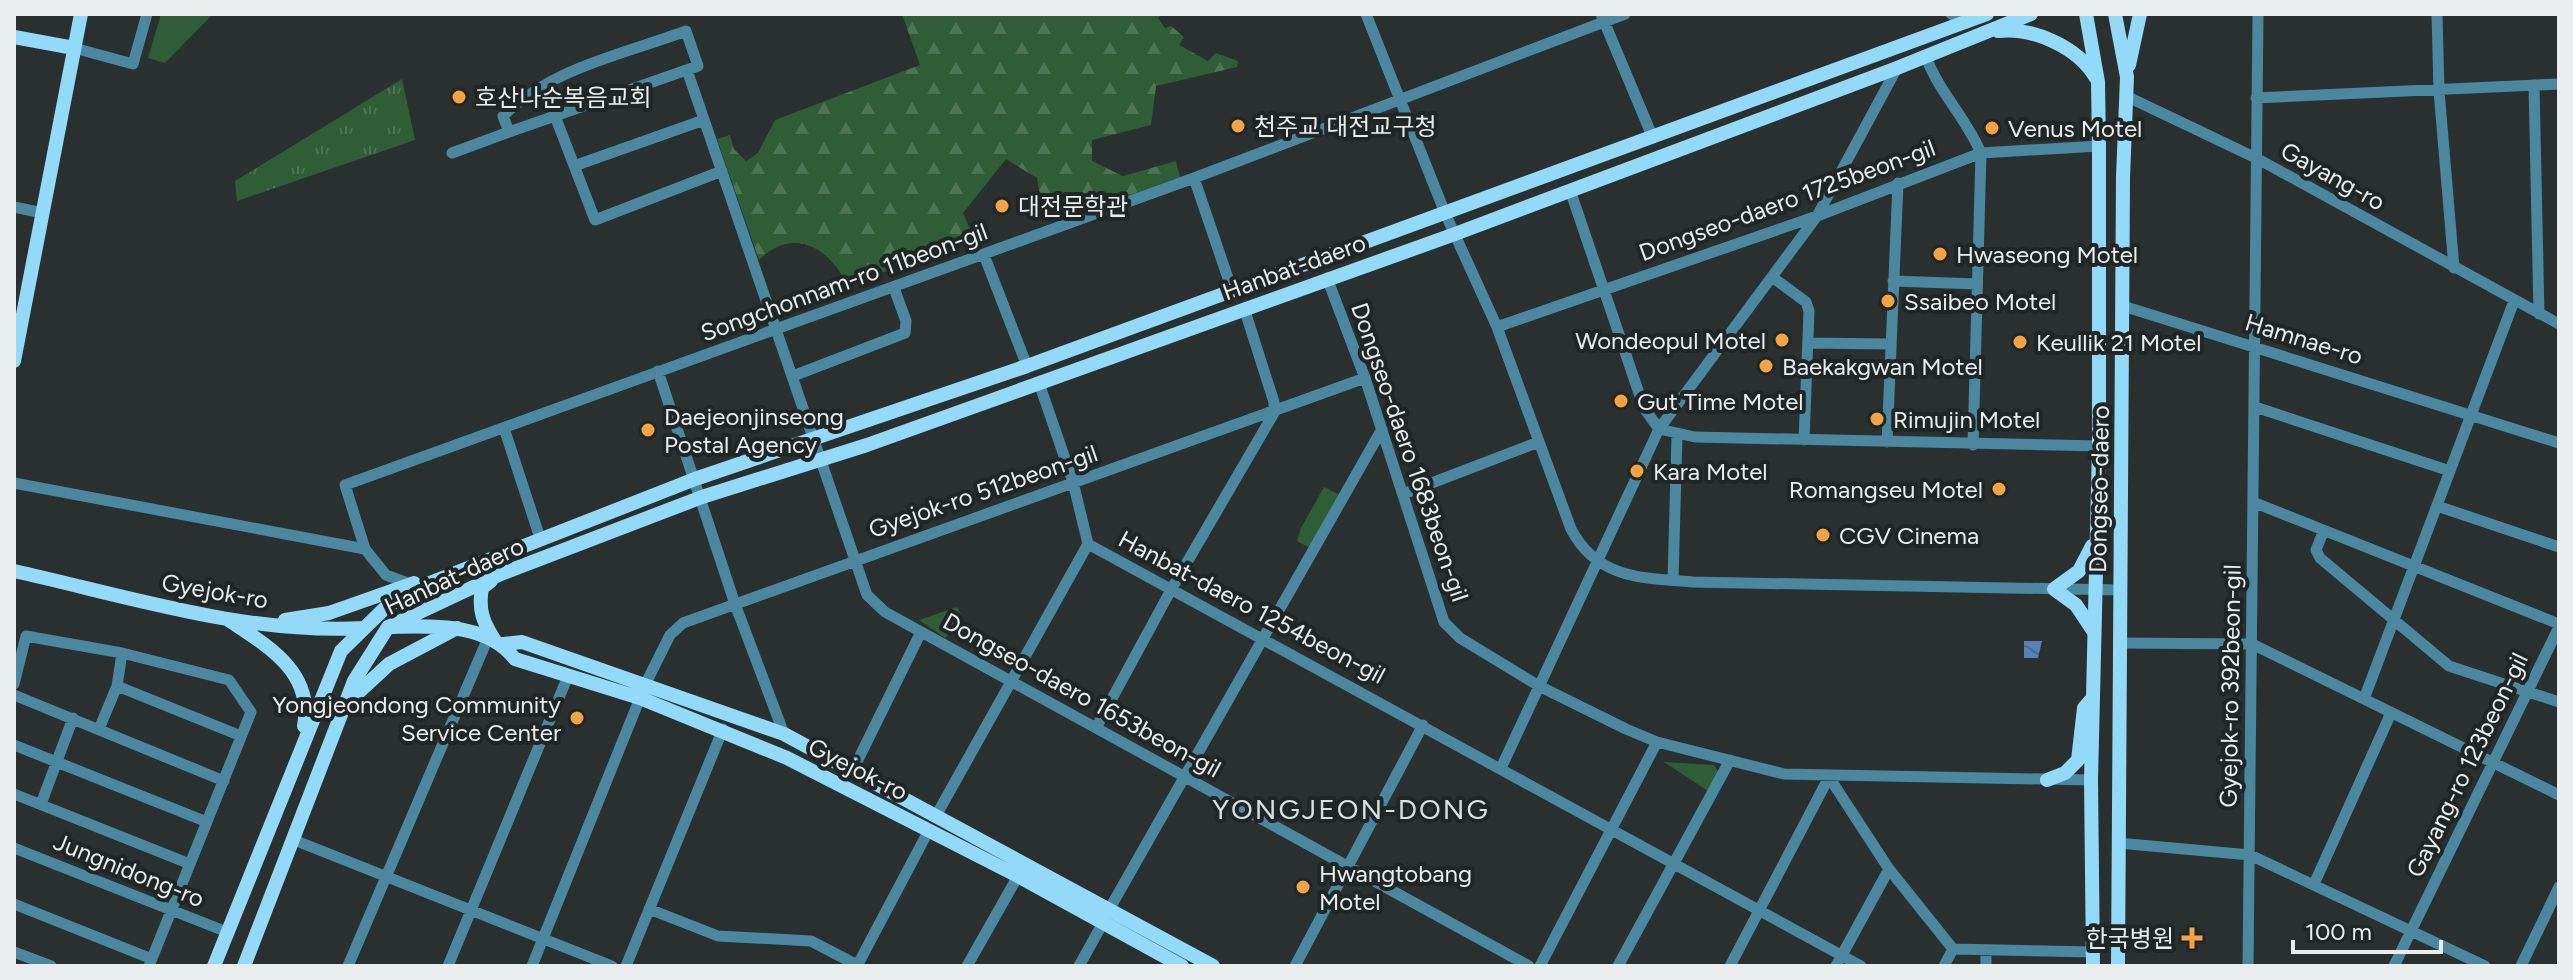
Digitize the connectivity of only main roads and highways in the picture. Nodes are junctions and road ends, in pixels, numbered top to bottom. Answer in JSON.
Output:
{"nodes":[{"id":1,"x":81,"y":14,"type":"edge"},
{"id":2,"x":1987,"y":14,"type":"edge"},
{"id":3,"x":2031,"y":14,"type":"edge"},
{"id":4,"x":2086,"y":14,"type":"edge"},
{"id":5,"x":2115,"y":14,"type":"edge"},
{"id":6,"x":2140,"y":14,"type":"edge"},
{"id":7,"x":1989,"y":32,"type":"junction"},
{"id":8,"x":14,"y":37,"type":"edge"},
{"id":9,"x":74,"y":48,"type":"junction"},
{"id":10,"x":2127,"y":77,"type":"junction"},
{"id":11,"x":2098,"y":82,"type":"junction"},
{"id":12,"x":18,"y":323,"type":"edge"},
{"id":13,"x":14,"y":361,"type":"edge"},
{"id":14,"x":2097,"y":532,"type":"junction"},
{"id":15,"x":14,"y":571,"type":"edge"},
{"id":16,"x":455,"y":573,"type":"junction"},
{"id":17,"x":501,"y":574,"type":"junction"},
{"id":18,"x":223,"y":617,"type":"junction"},
{"id":19,"x":264,"y":623,"type":"junction"},
{"id":20,"x":388,"y":627,"type":"junction"},
{"id":21,"x":457,"y":628,"type":"junction"},
{"id":22,"x":361,"y":629,"type":"junction"},
{"id":23,"x":2095,"y":636,"type":"junction"},
{"id":24,"x":495,"y":641,"type":"junction"},
{"id":25,"x":2093,"y":698,"type":"junction"},
{"id":26,"x":346,"y":704,"type":"junction"},
{"id":27,"x":290,"y":774,"type":"junction"},
{"id":28,"x":2047,"y":780,"type":"road end"},
{"id":29,"x":1021,"y":870,"type":"junction"},
{"id":30,"x":2094,"y":959,"type":"edge"},
{"id":31,"x":1187,"y":962,"type":"edge"},
{"id":32,"x":214,"y":966,"type":"edge"},
{"id":33,"x":244,"y":966,"type":"edge"},
{"id":34,"x":1213,"y":966,"type":"edge"},
{"id":35,"x":2118,"y":966,"type":"edge"}],
"edges":[{"from":1,"to":9,"type":"main road"},
{"from":2,"to":16,"type":"main road","name":"Hanbat-daero"},
{"from":3,"to":7,"type":"main road","name":"Hanbat-daero"},
{"from":4,"to":11,"type":"main road","name":"Dongseo-daero"},
{"from":5,"to":10,"type":"main road","name":"Dongseo-daero"},
{"from":6,"to":10,"type":"main road"},
{"from":7,"to":11,"type":"main road"},
{"from":7,"to":17,"type":"main road","name":"Hanbat-daero"},
{"from":8,"to":9,"type":"main road"},
{"from":9,"to":12,"type":"main road"},
{"from":10,"to":35,"type":"main road","name":"Dongseo-daero"},
{"from":11,"to":14,"type":"main road","name":"Dongseo-daero"},
{"from":12,"to":13,"type":"main road"},
{"from":14,"to":23,"type":"main road","name":"Dongseo-daero"},
{"from":14,"to":23,"type":"main road"},
{"from":15,"to":18,"type":"main road","name":"Gyejok-ro"},
{"from":16,"to":19,"type":"main road"},
{"from":16,"to":22,"type":"main road","name":"Hanbat-daero"},
{"from":17,"to":20,"type":"main road","name":"Hanbat-daero"},
{"from":17,"to":24,"type":"main road"},
{"from":18,"to":19,"type":"main road","name":"Gyejok-ro"},
{"from":18,"to":27,"type":"main road"},
{"from":19,"to":22,"type":"main road","name":"Gyejok-ro"},
{"from":20,"to":21,"type":"main road","name":"Gyejok-ro"},
{"from":20,"to":22,"type":"main road","name":"Gyejok-ro"},
{"from":20,"to":26,"type":"main road","name":"Hanbat-daero"},
{"from":21,"to":24,"type":"main road","name":"Gyejok-ro"},
{"from":21,"to":26,"type":"main road"},
{"from":22,"to":27,"type":"main road","name":"Hanbat-daero"},
{"from":23,"to":25,"type":"main road","name":"Dongseo-daero"},
{"from":24,"to":29,"type":"main road","name":"Gyejok-ro"},
{"from":24,"to":29,"type":"main road","name":"Gyejok-ro"},
{"from":25,"to":28,"type":"main road"},
{"from":25,"to":30,"type":"main road","name":"Dongseo-daero"},
{"from":26,"to":33,"type":"main road","name":"Hanbat-daero"},
{"from":27,"to":32,"type":"main road","name":"Hanbat-daero"},
{"from":29,"to":31,"type":"main road","name":"Gyejok-ro"},
{"from":31,"to":34,"type":"main road","name":"Gyejok-ro"}]}
